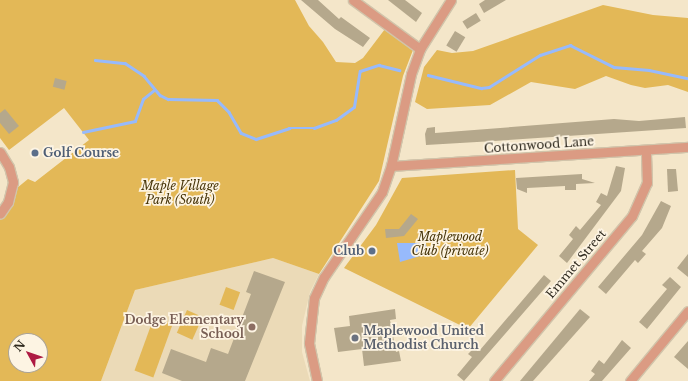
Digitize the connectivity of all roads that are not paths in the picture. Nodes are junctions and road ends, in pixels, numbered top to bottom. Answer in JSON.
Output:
{"nodes":[{"id":1,"x":353,"y":0,"type":"edge"},
{"id":2,"x":451,"y":0,"type":"edge"},
{"id":3,"x":420,"y":49,"type":"junction"},
{"id":4,"x":688,"y":147,"type":"edge"},
{"id":5,"x":646,"y":150,"type":"junction"},
{"id":6,"x":0,"y":152,"type":"edge"},
{"id":7,"x":391,"y":166,"type":"junction"},
{"id":8,"x":0,"y":214,"type":"edge"},
{"id":9,"x":688,"y":311,"type":"edge"},
{"id":10,"x":317,"y":381,"type":"edge"},
{"id":11,"x":494,"y":381,"type":"edge"},
{"id":12,"x":630,"y":381,"type":"edge"}],
"edges":[{"from":1,"to":3,"type":"street"},
{"from":2,"to":3,"type":"street"},
{"from":3,"to":7,"type":"street"},
{"from":4,"to":5,"type":"street","name":"Cottonwood Lane"},
{"from":5,"to":7,"type":"street","name":"Cottonwood Lane"},
{"from":5,"to":11,"type":"street","name":"Emmet Street"},
{"from":6,"to":8,"type":"street"},
{"from":7,"to":10,"type":"street"},
{"from":9,"to":12,"type":"street"}]}
